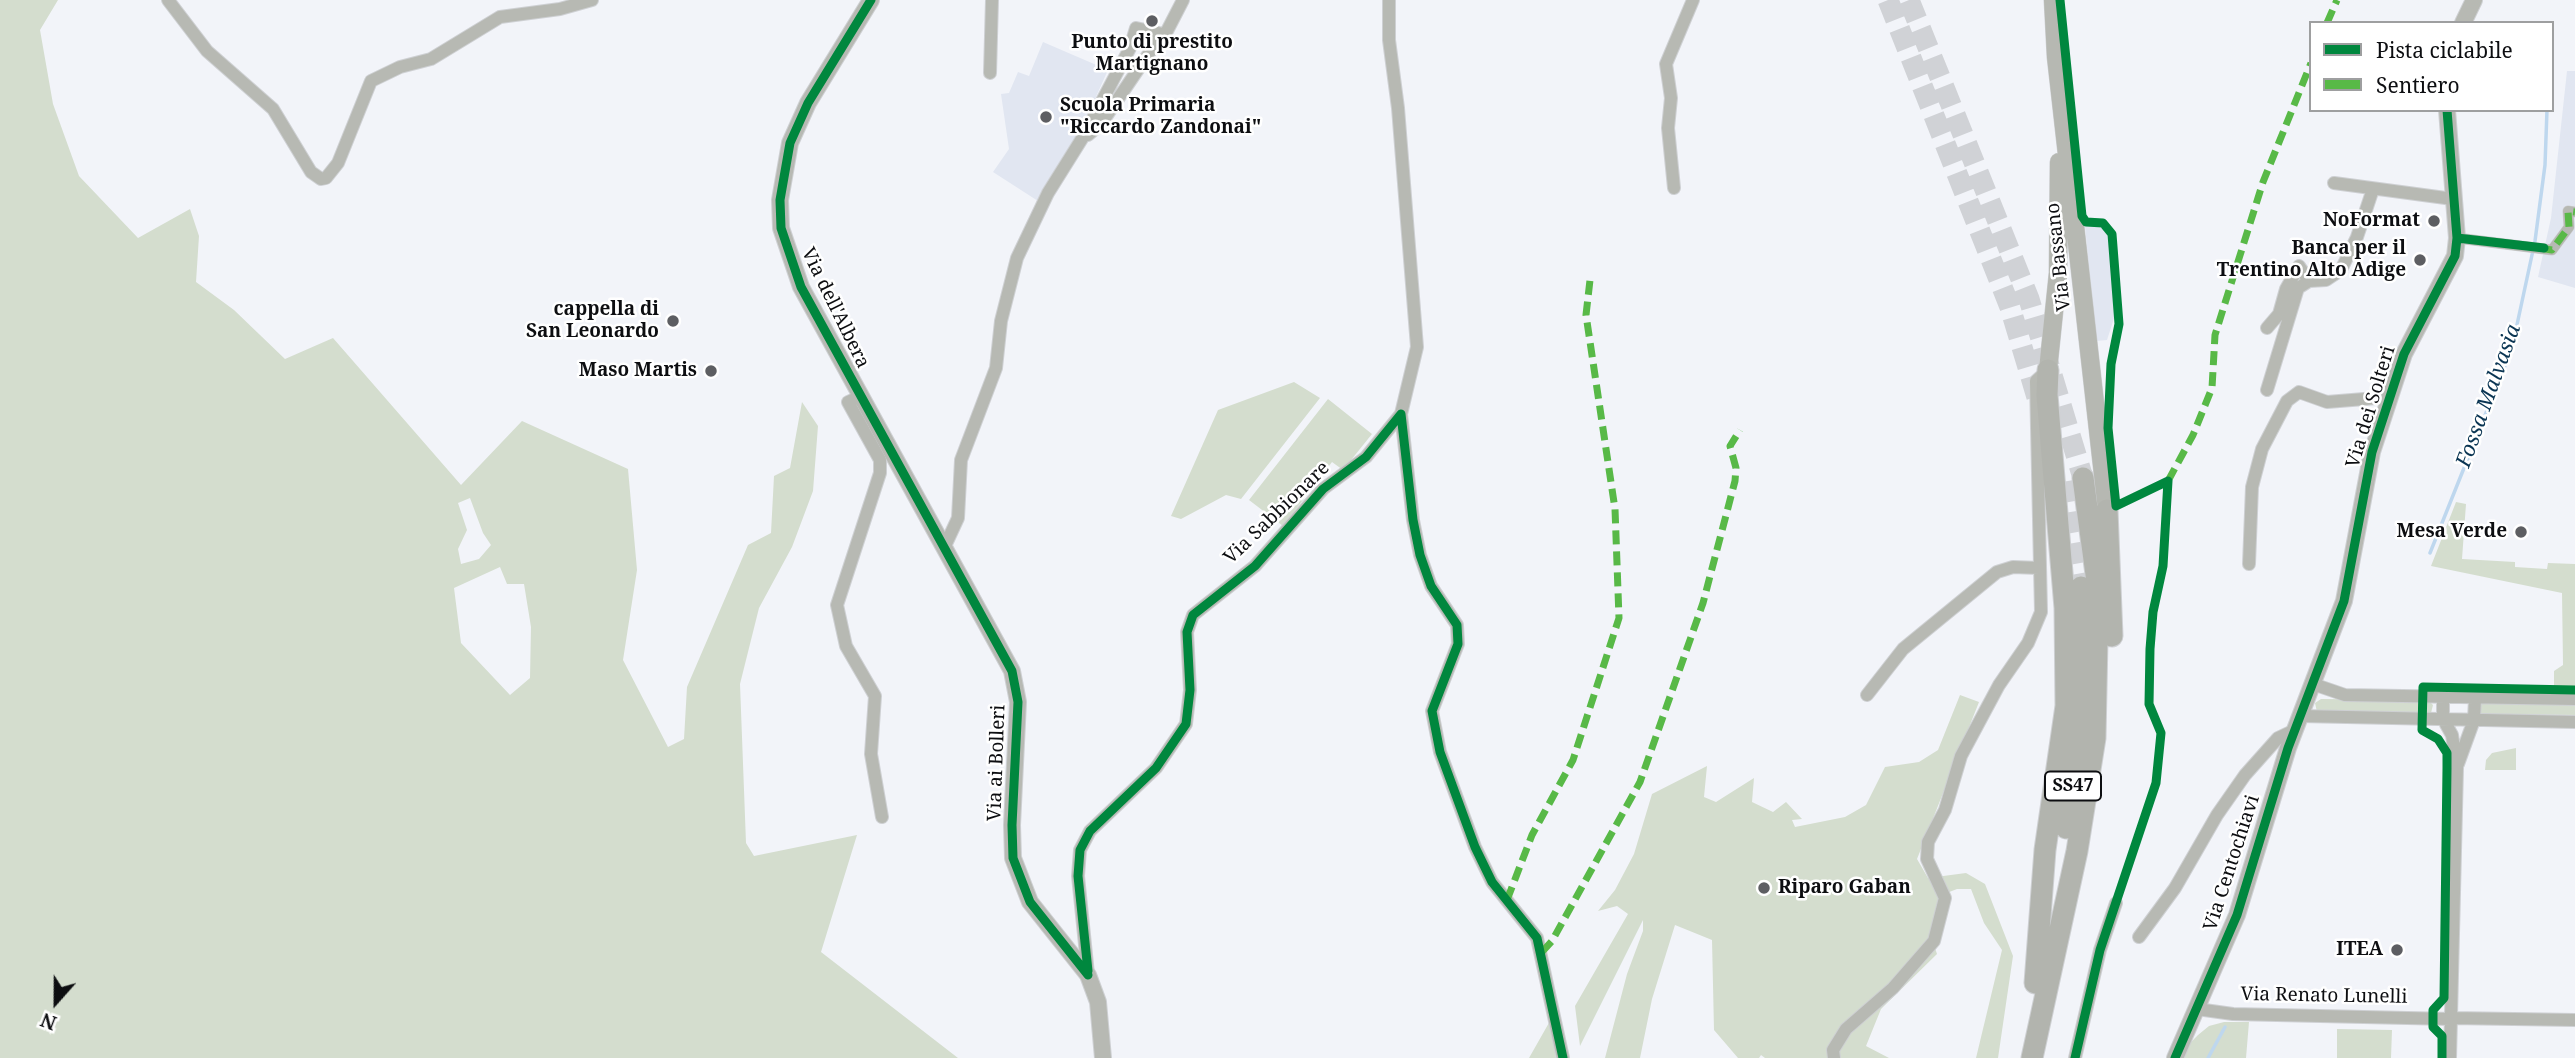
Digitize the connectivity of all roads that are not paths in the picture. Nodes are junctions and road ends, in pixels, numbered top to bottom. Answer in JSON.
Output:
{"nodes":[{"id":1,"x":168,"y":0,"type":"edge"},
{"id":2,"x":592,"y":0,"type":"edge"},
{"id":3,"x":871,"y":0,"type":"edge"},
{"id":4,"x":992,"y":0,"type":"edge"},
{"id":5,"x":1183,"y":0,"type":"edge"},
{"id":6,"x":1389,"y":0,"type":"edge"},
{"id":7,"x":1693,"y":0,"type":"edge"},
{"id":8,"x":2053,"y":0,"type":"edge"},
{"id":9,"x":2474,"y":0,"type":"edge"},
{"id":10,"x":2464,"y":21,"type":"edge"},
{"id":11,"x":1163,"y":34,"type":"junction"},
{"id":12,"x":2056,"y":57,"type":"junction"},
{"id":13,"x":990,"y":73,"type":"dead end"},
{"id":14,"x":2447,"y":112,"type":"edge"},
{"id":15,"x":1084,"y":135,"type":"junction"},
{"id":16,"x":2334,"y":183,"type":"dead end"},
{"id":17,"x":1674,"y":188,"type":"dead end"},
{"id":18,"x":2373,"y":189,"type":"junction"},
{"id":19,"x":2453,"y":199,"type":"junction"},
{"id":20,"x":2575,"y":212,"type":"edge"},
{"id":21,"x":2457,"y":238,"type":"junction"},
{"id":22,"x":2309,"y":281,"type":"junction"},
{"id":23,"x":2267,"y":328,"type":"dead end"},
{"id":24,"x":2048,"y":370,"type":"junction"},
{"id":25,"x":2267,"y":390,"type":"dead end"},
{"id":26,"x":859,"y":397,"type":"junction"},
{"id":27,"x":2389,"y":397,"type":"junction"},
{"id":28,"x":1401,"y":414,"type":"junction"},
{"id":29,"x":2082,"y":478,"type":"tunnel mouth"},
{"id":30,"x":2107,"y":510,"type":"joint"},
{"id":31,"x":944,"y":546,"type":"junction"},
{"id":32,"x":2249,"y":564,"type":"dead end"},
{"id":33,"x":2039,"y":568,"type":"junction"},
{"id":34,"x":2081,"y":587,"type":"tunnel mouth"},
{"id":35,"x":2314,"y":684,"type":"junction"},
{"id":36,"x":1867,"y":695,"type":"dead end"},
{"id":37,"x":2443,"y":697,"type":"junction"},
{"id":38,"x":2475,"y":698,"type":"junction"},
{"id":39,"x":2575,"y":699,"type":"edge"},
{"id":40,"x":2443,"y":719,"type":"junction"},
{"id":41,"x":2474,"y":720,"type":"junction"},
{"id":42,"x":2575,"y":722,"type":"edge"},
{"id":43,"x":2298,"y":723,"type":"junction"},
{"id":44,"x":2456,"y":768,"type":"junction"},
{"id":45,"x":882,"y":817,"type":"dead end"},
{"id":46,"x":2077,"y":851,"type":"junction"},
{"id":47,"x":2116,"y":902,"type":"dead end"},
{"id":48,"x":2139,"y":937,"type":"dead end"},
{"id":49,"x":1088,"y":975,"type":"junction"},
{"id":50,"x":2035,"y":983,"type":"junction"},
{"id":51,"x":2197,"y":1009,"type":"junction"},
{"id":52,"x":2451,"y":1018,"type":"junction"},
{"id":53,"x":2575,"y":1020,"type":"edge"},
{"id":54,"x":1103,"y":1058,"type":"edge"},
{"id":55,"x":1563,"y":1058,"type":"edge"},
{"id":56,"x":1834,"y":1058,"type":"edge"},
{"id":57,"x":2018,"y":1058,"type":"edge"},
{"id":58,"x":2032,"y":1058,"type":"edge"},
{"id":59,"x":2075,"y":1058,"type":"edge"},
{"id":60,"x":2175,"y":1058,"type":"edge"},
{"id":61,"x":2450,"y":1058,"type":"edge"}],
"edges":[{"from":1,"to":2,"type":"street"},
{"from":3,"to":26,"type":"street","name":"Via dell'Albera"},
{"from":4,"to":13,"type":"street"},
{"from":5,"to":11,"type":"street"},
{"from":6,"to":28,"type":"street","name":"Via Sabbionare"},
{"from":7,"to":17,"type":"street"},
{"from":8,"to":12,"type":"main road","name":"Via Bassano"},
{"from":9,"to":10,"type":"street"},
{"from":11,"to":15,"type":"street"},
{"from":11,"to":15,"type":"street"},
{"from":12,"to":24,"type":"main road"},
{"from":12,"to":30,"type":"main road","name":"Via Bassano"},
{"from":14,"to":19,"type":"street","name":"Via dei Solteri"},
{"from":15,"to":31,"type":"street"},
{"from":16,"to":18,"type":"street"},
{"from":18,"to":19,"type":"street"},
{"from":18,"to":22,"type":"street"},
{"from":19,"to":21,"type":"street","name":"Via dei Solteri"},
{"from":20,"to":21,"type":"street"},
{"from":21,"to":27,"type":"street","name":"Via dei Solteri"},
{"from":22,"to":23,"type":"street"},
{"from":22,"to":25,"type":"street"},
{"from":24,"to":33,"type":"street"},
{"from":24,"to":50,"type":"highway"},
{"from":26,"to":31,"type":"street","name":"Via dell'Albera"},
{"from":26,"to":45,"type":"street"},
{"from":27,"to":32,"type":"street"},
{"from":27,"to":35,"type":"street","name":"Via dei Solteri"},
{"from":28,"to":49,"type":"street","name":"Via Sabbionare"},
{"from":28,"to":55,"type":"street"},
{"from":29,"to":46,"type":"highway","number":"SS47"},
{"from":30,"to":46,"type":"highway"},
{"from":31,"to":49,"type":"street","name":"Via ai Bolleri"},
{"from":33,"to":36,"type":"street"},
{"from":33,"to":56,"type":"street"},
{"from":34,"to":50,"type":"highway","number":"SS47"},
{"from":35,"to":37,"type":"street"},
{"from":35,"to":43,"type":"street","name":"Via dei Solteri"},
{"from":37,"to":38,"type":"street"},
{"from":37,"to":40,"type":"street"},
{"from":38,"to":39,"type":"street"},
{"from":38,"to":41,"type":"street"},
{"from":40,"to":41,"type":"street"},
{"from":40,"to":43,"type":"street"},
{"from":40,"to":44,"type":"street"},
{"from":41,"to":42,"type":"street"},
{"from":41,"to":44,"type":"street"},
{"from":43,"to":48,"type":"street"},
{"from":43,"to":51,"type":"street","name":"Via Centochiavi"},
{"from":44,"to":52,"type":"street"},
{"from":46,"to":58,"type":"highway","number":"SS47"},
{"from":47,"to":59,"type":"street"},
{"from":49,"to":54,"type":"street","name":"Via ai Bolleri"},
{"from":50,"to":57,"type":"highway","number":"SS47"},
{"from":51,"to":52,"type":"street","name":"Via Renato Lunelli"},
{"from":51,"to":60,"type":"street","name":"Via Centochiavi"},
{"from":52,"to":53,"type":"street","name":"Via Renato Lunelli"},
{"from":52,"to":61,"type":"street"}]}
